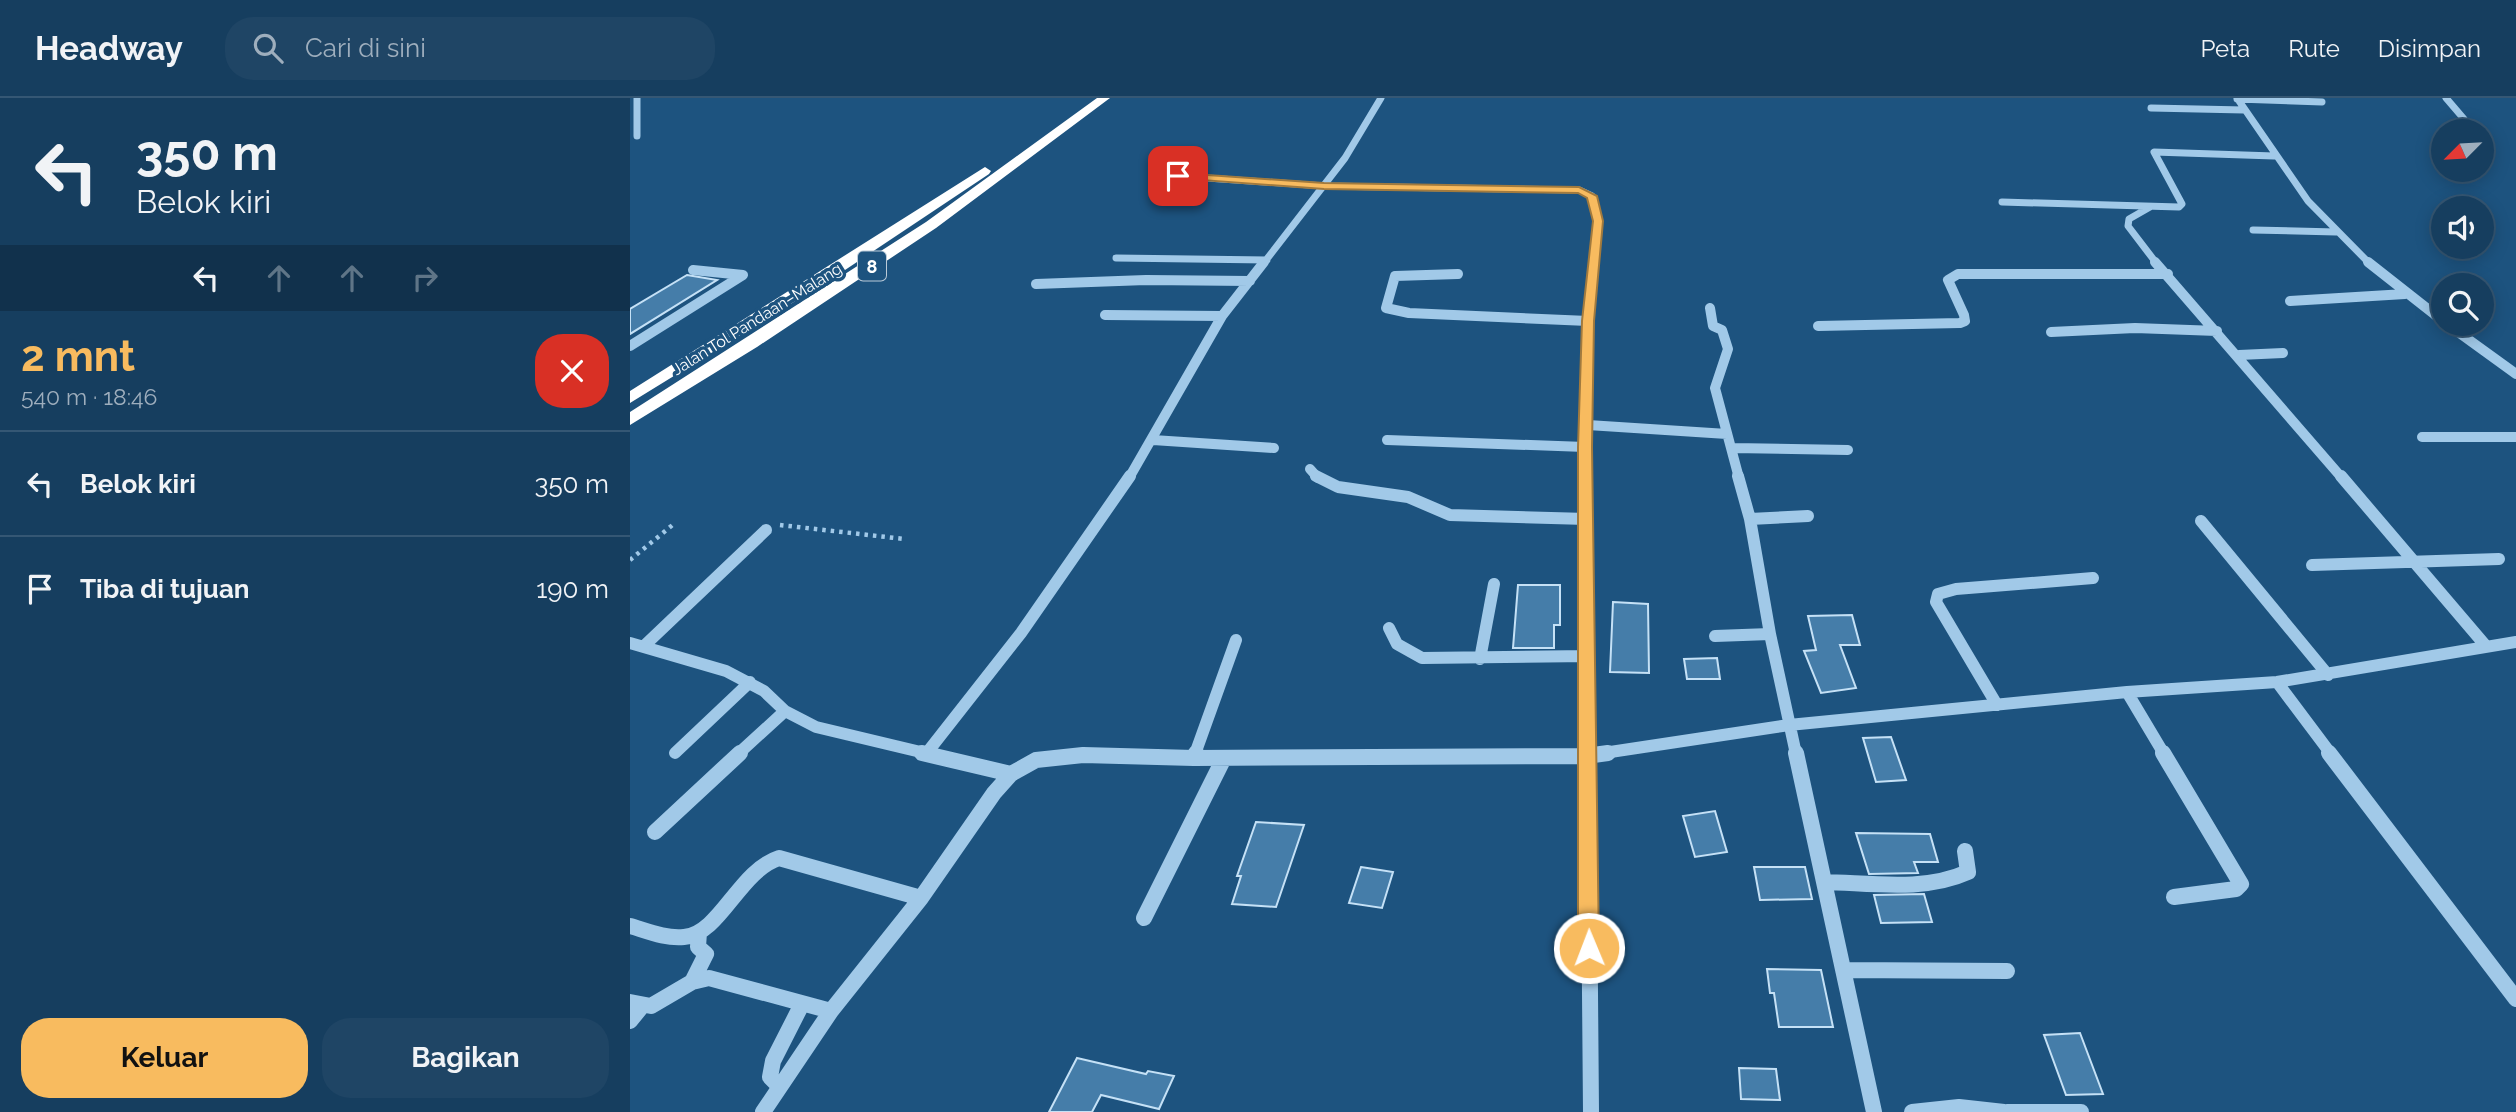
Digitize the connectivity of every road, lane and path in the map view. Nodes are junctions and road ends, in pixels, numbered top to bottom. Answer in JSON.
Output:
{"nodes":[{"id":1,"x":637,"y":98,"type":"edge"},
{"id":2,"x":1083,"y":98,"type":"edge"},
{"id":3,"x":1104,"y":98,"type":"edge"},
{"id":4,"x":1381,"y":98,"type":"edge"},
{"id":5,"x":2237,"y":98,"type":"edge"},
{"id":6,"x":2446,"y":98,"type":"edge"},
{"id":7,"x":2322,"y":102,"type":"dead end"},
{"id":8,"x":2151,"y":107,"type":"dead end"},
{"id":9,"x":2244,"y":110,"type":"junction"},
{"id":10,"x":2464,"y":119,"type":"dead end"},
{"id":11,"x":637,"y":136,"type":"dead end"},
{"id":12,"x":2274,"y":156,"type":"junction"},
{"id":13,"x":1178,"y":176,"type":"dead end"},
{"id":14,"x":1324,"y":186,"type":"junction"},
{"id":15,"x":2002,"y":202,"type":"dead end"},
{"id":16,"x":2150,"y":207,"type":"junction"},
{"id":17,"x":2253,"y":230,"type":"dead end"},
{"id":18,"x":2336,"y":232,"type":"junction"},
{"id":19,"x":1116,"y":258,"type":"dead end"},
{"id":20,"x":1267,"y":260,"type":"junction"},
{"id":21,"x":693,"y":270,"type":"dead end"},
{"id":22,"x":1458,"y":274,"type":"dead end"},
{"id":23,"x":2168,"y":274,"type":"junction"},
{"id":24,"x":1250,"y":281,"type":"junction"},
{"id":25,"x":1036,"y":284,"type":"dead end"},
{"id":26,"x":2405,"y":294,"type":"junction"},
{"id":27,"x":2290,"y":301,"type":"dead end"},
{"id":28,"x":1710,"y":308,"type":"dead end"},
{"id":29,"x":2431,"y":312,"type":"edge"},
{"id":30,"x":1105,"y":315,"type":"dead end"},
{"id":31,"x":1222,"y":316,"type":"junction"},
{"id":32,"x":1588,"y":321,"type":"junction"},
{"id":33,"x":1818,"y":326,"type":"dead end"},
{"id":34,"x":2217,"y":331,"type":"junction"},
{"id":35,"x":2051,"y":332,"type":"dead end"},
{"id":36,"x":2464,"y":336,"type":"edge"},
{"id":37,"x":630,"y":346,"type":"edge"},
{"id":38,"x":2283,"y":353,"type":"dead end"},
{"id":39,"x":2239,"y":355,"type":"junction"},
{"id":40,"x":2516,"y":374,"type":"edge"},
{"id":41,"x":630,"y":398,"type":"edge"},
{"id":42,"x":630,"y":420,"type":"edge"},
{"id":43,"x":1588,"y":425,"type":"junction"},
{"id":44,"x":1727,"y":435,"type":"junction"},
{"id":45,"x":2422,"y":437,"type":"dead end"},
{"id":46,"x":2516,"y":437,"type":"edge"},
{"id":47,"x":1153,"y":440,"type":"junction"},
{"id":48,"x":1387,"y":440,"type":"dead end"},
{"id":49,"x":1585,"y":447,"type":"junction"},
{"id":50,"x":1274,"y":448,"type":"dead end"},
{"id":51,"x":1732,"y":448,"type":"junction"},
{"id":52,"x":1848,"y":450,"type":"dead end"},
{"id":53,"x":1310,"y":469,"type":"dead end"},
{"id":54,"x":1808,"y":516,"type":"dead end"},
{"id":55,"x":1587,"y":519,"type":"junction"},
{"id":56,"x":1750,"y":519,"type":"junction"},
{"id":57,"x":2201,"y":521,"type":"dead end"},
{"id":58,"x":675,"y":523,"type":"dead end"},
{"id":59,"x":766,"y":530,"type":"joint"},
{"id":60,"x":904,"y":539,"type":"dead end"},
{"id":61,"x":2500,"y":559,"type":"dead end"},
{"id":62,"x":630,"y":560,"type":"edge"},
{"id":63,"x":2412,"y":563,"type":"junction"},
{"id":64,"x":2312,"y":565,"type":"dead end"},
{"id":65,"x":2093,"y":578,"type":"dead end"},
{"id":66,"x":1494,"y":584,"type":"dead end"},
{"id":67,"x":1389,"y":628,"type":"dead end"},
{"id":68,"x":1770,"y":634,"type":"junction"},
{"id":69,"x":1715,"y":636,"type":"dead end"},
{"id":70,"x":1236,"y":640,"type":"dead end"},
{"id":71,"x":2516,"y":642,"type":"edge"},
{"id":72,"x":637,"y":645,"type":"edge"},
{"id":73,"x":2485,"y":645,"type":"junction"},
{"id":74,"x":1589,"y":656,"type":"junction"},
{"id":75,"x":1480,"y":659,"type":"junction"},
{"id":76,"x":2328,"y":675,"type":"junction"},
{"id":77,"x":750,"y":682,"type":"junction"},
{"id":78,"x":2277,"y":682,"type":"junction"},
{"id":79,"x":2127,"y":692,"type":"junction"},
{"id":80,"x":1997,"y":705,"type":"junction"},
{"id":81,"x":785,"y":711,"type":"junction"},
{"id":82,"x":1789,"y":725,"type":"junction"},
{"id":83,"x":675,"y":753,"type":"dead end"},
{"id":84,"x":926,"y":754,"type":"junction"},
{"id":85,"x":1586,"y":756,"type":"junction"},
{"id":86,"x":1194,"y":758,"type":"junction"},
{"id":87,"x":1224,"y":758,"type":"junction"},
{"id":88,"x":1011,"y":774,"type":"junction"},
{"id":89,"x":655,"y":832,"type":"dead end"},
{"id":90,"x":1965,"y":851,"type":"dead end"},
{"id":91,"x":1824,"y":882,"type":"junction"},
{"id":92,"x":2174,"y":897,"type":"dead end"},
{"id":93,"x":921,"y":898,"type":"junction"},
{"id":94,"x":1144,"y":918,"type":"dead end"},
{"id":95,"x":630,"y":926,"type":"edge"},
{"id":96,"x":699,"y":932,"type":"junction"},
{"id":97,"x":1843,"y":970,"type":"junction"},
{"id":98,"x":2007,"y":971,"type":"dead end"},
{"id":99,"x":692,"y":982,"type":"junction"},
{"id":100,"x":2516,"y":999,"type":"edge"},
{"id":101,"x":636,"y":1003,"type":"edge"},
{"id":102,"x":802,"y":1004,"type":"junction"},
{"id":103,"x":831,"y":1011,"type":"junction"},
{"id":104,"x":630,"y":1021,"type":"edge"},
{"id":105,"x":780,"y":1087,"type":"junction"},
{"id":106,"x":763,"y":1112,"type":"edge"},
{"id":107,"x":1591,"y":1112,"type":"edge"},
{"id":108,"x":1874,"y":1112,"type":"edge"},
{"id":109,"x":1912,"y":1112,"type":"edge"},
{"id":110,"x":2006,"y":1112,"type":"edge"},
{"id":111,"x":2081,"y":1112,"type":"edge"}],
"edges":[{"from":1,"to":11,"type":"street"},
{"from":2,"to":41,"type":"highway","name":"Jalan Tol Pandaan–Malang","number":"8"},
{"from":3,"to":42,"type":"highway","name":"Jalan Tol Pandaan–Malang","number":"8"},
{"from":4,"to":14,"type":"street"},
{"from":5,"to":7,"type":"street"},
{"from":5,"to":9,"type":"street"},
{"from":6,"to":10,"type":"street"},
{"from":8,"to":9,"type":"street"},
{"from":9,"to":12,"type":"street"},
{"from":12,"to":16,"type":"street"},
{"from":12,"to":18,"type":"street"},
{"from":13,"to":14,"type":"street"},
{"from":14,"to":20,"type":"street"},
{"from":14,"to":32,"type":"street"},
{"from":15,"to":16,"type":"street"},
{"from":16,"to":23,"type":"street"},
{"from":17,"to":18,"type":"street"},
{"from":18,"to":26,"type":"street"},
{"from":19,"to":20,"type":"street"},
{"from":20,"to":24,"type":"street"},
{"from":21,"to":37,"type":"street"},
{"from":22,"to":32,"type":"street"},
{"from":23,"to":33,"type":"street"},
{"from":23,"to":34,"type":"street"},
{"from":24,"to":25,"type":"street"},
{"from":24,"to":31,"type":"street"},
{"from":26,"to":27,"type":"street"},
{"from":26,"to":29,"type":"street"},
{"from":28,"to":44,"type":"street"},
{"from":30,"to":31,"type":"street"},
{"from":31,"to":47,"type":"street"},
{"from":32,"to":43,"type":"street"},
{"from":34,"to":35,"type":"street"},
{"from":34,"to":39,"type":"street"},
{"from":36,"to":40,"type":"street"},
{"from":38,"to":39,"type":"street"},
{"from":39,"to":63,"type":"street"},
{"from":43,"to":44,"type":"street"},
{"from":43,"to":49,"type":"street"},
{"from":44,"to":51,"type":"street"},
{"from":45,"to":46,"type":"street"},
{"from":47,"to":50,"type":"street"},
{"from":47,"to":84,"type":"street"},
{"from":48,"to":49,"type":"street"},
{"from":49,"to":55,"type":"street"},
{"from":51,"to":52,"type":"street"},
{"from":51,"to":56,"type":"street"},
{"from":53,"to":55,"type":"street"},
{"from":54,"to":56,"type":"street"},
{"from":55,"to":74,"type":"street"},
{"from":56,"to":68,"type":"street"},
{"from":57,"to":76,"type":"street"},
{"from":58,"to":62,"type":"path"},
{"from":59,"to":60,"type":"path"},
{"from":59,"to":72,"type":"street"},
{"from":61,"to":63,"type":"street"},
{"from":63,"to":64,"type":"street"},
{"from":63,"to":73,"type":"street"},
{"from":65,"to":80,"type":"street"},
{"from":66,"to":75,"type":"street"},
{"from":67,"to":75,"type":"street"},
{"from":68,"to":69,"type":"street"},
{"from":68,"to":82,"type":"street"},
{"from":70,"to":86,"type":"street"},
{"from":71,"to":73,"type":"street"},
{"from":72,"to":77,"type":"street"},
{"from":73,"to":76,"type":"street"},
{"from":74,"to":75,"type":"street"},
{"from":74,"to":85,"type":"street"},
{"from":76,"to":78,"type":"street"},
{"from":77,"to":81,"type":"street"},
{"from":77,"to":83,"type":"street"},
{"from":78,"to":79,"type":"street"},
{"from":78,"to":100,"type":"street"},
{"from":79,"to":80,"type":"street"},
{"from":79,"to":92,"type":"street"},
{"from":80,"to":82,"type":"street"},
{"from":81,"to":84,"type":"street"},
{"from":81,"to":89,"type":"street"},
{"from":82,"to":85,"type":"street"},
{"from":82,"to":91,"type":"street"},
{"from":84,"to":88,"type":"street"},
{"from":85,"to":87,"type":"street"},
{"from":85,"to":107,"type":"street"},
{"from":86,"to":87,"type":"street"},
{"from":86,"to":88,"type":"street"},
{"from":87,"to":94,"type":"street"},
{"from":88,"to":93,"type":"street"},
{"from":90,"to":91,"type":"street"},
{"from":91,"to":97,"type":"street"},
{"from":93,"to":96,"type":"street"},
{"from":93,"to":103,"type":"street"},
{"from":95,"to":96,"type":"street"},
{"from":96,"to":99,"type":"street"},
{"from":97,"to":98,"type":"street"},
{"from":97,"to":108,"type":"street"},
{"from":99,"to":101,"type":"street"},
{"from":99,"to":102,"type":"street"},
{"from":101,"to":104,"type":"street"},
{"from":102,"to":103,"type":"street"},
{"from":102,"to":105,"type":"street"},
{"from":103,"to":105,"type":"street"},
{"from":105,"to":106,"type":"street"},
{"from":109,"to":110,"type":"street"},
{"from":110,"to":111,"type":"street"}]}
